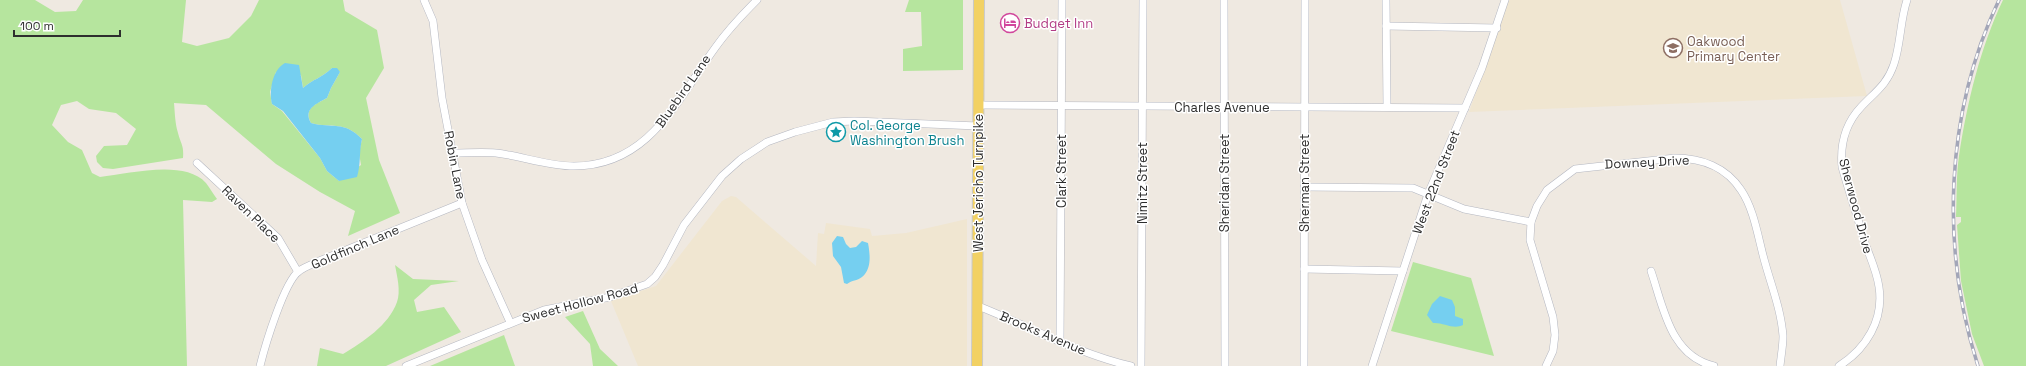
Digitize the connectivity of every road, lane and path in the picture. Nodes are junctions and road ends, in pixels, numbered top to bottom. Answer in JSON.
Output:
{"nodes":[{"id":1,"x":424,"y":0,"type":"edge"},
{"id":2,"x":757,"y":0,"type":"edge"},
{"id":3,"x":979,"y":0,"type":"edge"},
{"id":4,"x":1062,"y":0,"type":"edge"},
{"id":5,"x":1143,"y":0,"type":"edge"},
{"id":6,"x":1224,"y":0,"type":"edge"},
{"id":7,"x":1304,"y":0,"type":"edge"},
{"id":8,"x":1386,"y":0,"type":"edge"},
{"id":9,"x":1505,"y":0,"type":"edge"},
{"id":10,"x":1905,"y":2,"type":"edge"},
{"id":11,"x":1386,"y":26,"type":"junction"},
{"id":12,"x":1497,"y":28,"type":"junction"},
{"id":13,"x":978,"y":105,"type":"junction"},
{"id":14,"x":1061,"y":106,"type":"junction"},
{"id":15,"x":1143,"y":106,"type":"junction"},
{"id":16,"x":1223,"y":107,"type":"junction"},
{"id":17,"x":1304,"y":107,"type":"junction"},
{"id":18,"x":1387,"y":107,"type":"junction"},
{"id":19,"x":1465,"y":108,"type":"junction"},
{"id":20,"x":978,"y":126,"type":"junction"},
{"id":21,"x":453,"y":153,"type":"junction"},
{"id":22,"x":197,"y":163,"type":"dead end"},
{"id":23,"x":1304,"y":187,"type":"junction"},
{"id":24,"x":1428,"y":194,"type":"junction"},
{"id":25,"x":462,"y":202,"type":"junction"},
{"id":26,"x":1531,"y":222,"type":"junction"},
{"id":27,"x":1304,"y":269,"type":"junction"},
{"id":28,"x":1403,"y":271,"type":"junction"},
{"id":29,"x":1651,"y":271,"type":"dead end"},
{"id":30,"x":298,"y":272,"type":"junction"},
{"id":31,"x":978,"y":306,"type":"junction"},
{"id":32,"x":510,"y":322,"type":"junction"},
{"id":33,"x":1060,"y":342,"type":"junction"},
{"id":34,"x":260,"y":366,"type":"edge"},
{"id":35,"x":406,"y":366,"type":"edge"},
{"id":36,"x":977,"y":366,"type":"edge"},
{"id":37,"x":1131,"y":366,"type":"edge"},
{"id":38,"x":1141,"y":366,"type":"edge"},
{"id":39,"x":1225,"y":366,"type":"edge"},
{"id":40,"x":1304,"y":366,"type":"edge"},
{"id":41,"x":1372,"y":366,"type":"edge"},
{"id":42,"x":1546,"y":366,"type":"edge"},
{"id":43,"x":1714,"y":366,"type":"edge"},
{"id":44,"x":1780,"y":366,"type":"edge"},
{"id":45,"x":1838,"y":366,"type":"edge"}],
"edges":[{"from":1,"to":21,"type":"street","name":"Robin Lane"},
{"from":2,"to":21,"type":"street","name":"Bluebird Lane"},
{"from":3,"to":13,"type":"main road","name":"West Jericho Turnpike"},
{"from":4,"to":14,"type":"street","name":"Clark Street"},
{"from":5,"to":15,"type":"street","name":"Nimitz Street"},
{"from":6,"to":16,"type":"street","name":"Sheridan Street"},
{"from":7,"to":17,"type":"street","name":"Sherman Street"},
{"from":8,"to":11,"type":"street"},
{"from":9,"to":12,"type":"street","name":"West 22nd Street"},
{"from":10,"to":45,"type":"street","name":"Sherwood Drive"},
{"from":11,"to":12,"type":"street"},
{"from":11,"to":18,"type":"street"},
{"from":12,"to":19,"type":"street","name":"West 22nd Street"},
{"from":13,"to":14,"type":"street","name":"Charles Avenue"},
{"from":13,"to":20,"type":"main road","name":"West Jericho Turnpike"},
{"from":14,"to":15,"type":"street","name":"Charles Avenue"},
{"from":14,"to":33,"type":"street","name":"Clark Street"},
{"from":15,"to":16,"type":"street","name":"Charles Avenue"},
{"from":15,"to":38,"type":"street","name":"Nimitz Street"},
{"from":16,"to":17,"type":"street","name":"Charles Avenue"},
{"from":16,"to":39,"type":"street","name":"Sheridan Street"},
{"from":17,"to":18,"type":"street","name":"Charles Avenue"},
{"from":17,"to":23,"type":"street","name":"Sherman Street"},
{"from":18,"to":19,"type":"street","name":"Charles Avenue"},
{"from":19,"to":24,"type":"street","name":"West 22nd Street"},
{"from":20,"to":31,"type":"main road","name":"West Jericho Turnpike"},
{"from":20,"to":32,"type":"street","name":"Sweet Hollow Road"},
{"from":21,"to":25,"type":"street","name":"Robin Lane"},
{"from":22,"to":30,"type":"street","name":"Raven Place"},
{"from":23,"to":24,"type":"street"},
{"from":23,"to":27,"type":"street","name":"Sherman Street"},
{"from":24,"to":26,"type":"street"},
{"from":24,"to":28,"type":"street","name":"West 22nd Street"},
{"from":25,"to":30,"type":"street","name":"Goldfinch Lane"},
{"from":25,"to":32,"type":"street","name":"Robin Lane"},
{"from":26,"to":42,"type":"street"},
{"from":26,"to":44,"type":"street","name":"Downey Drive"},
{"from":27,"to":28,"type":"street"},
{"from":27,"to":40,"type":"street","name":"Sherman Street"},
{"from":28,"to":41,"type":"street","name":"West 22nd Street"},
{"from":29,"to":43,"type":"street"},
{"from":30,"to":34,"type":"street","name":"Goldfinch Lane"},
{"from":31,"to":33,"type":"street","name":"Brooks Avenue"},
{"from":31,"to":36,"type":"main road","name":"West Jericho Turnpike"},
{"from":32,"to":35,"type":"street","name":"Sweet Hollow Road"},
{"from":33,"to":37,"type":"street","name":"Brooks Avenue"}]}
